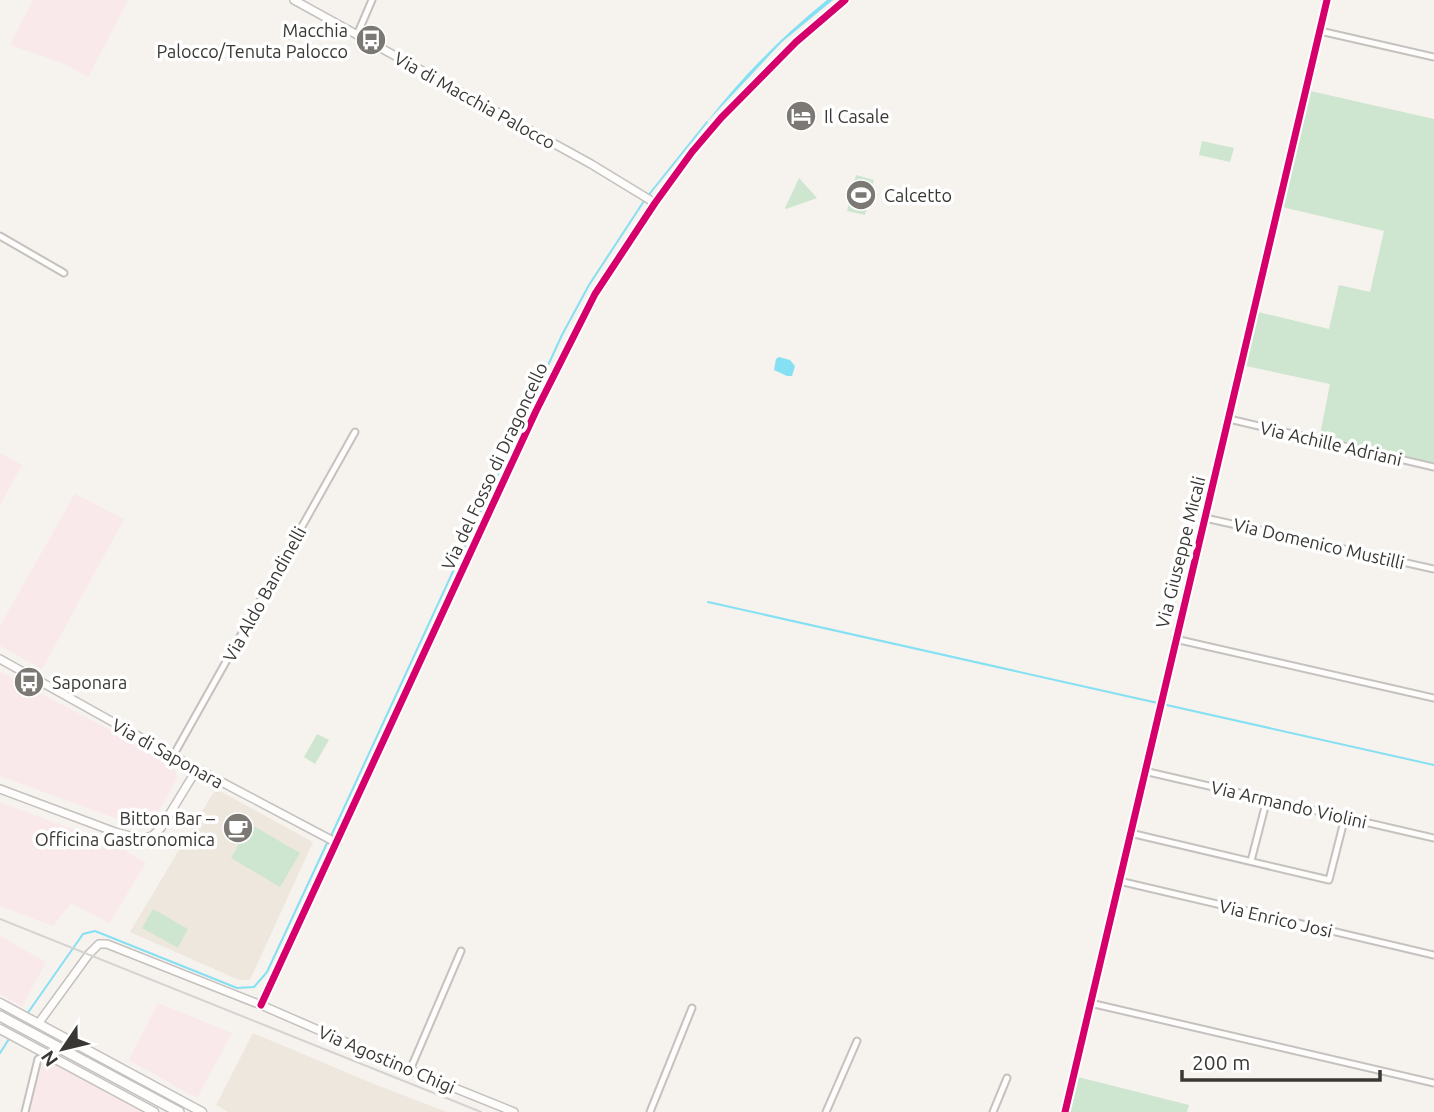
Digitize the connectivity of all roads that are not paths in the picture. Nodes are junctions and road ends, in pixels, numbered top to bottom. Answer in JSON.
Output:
{"nodes":[{"id":1,"x":294,"y":0,"type":"edge"},
{"id":2,"x":372,"y":0,"type":"edge"},
{"id":3,"x":845,"y":0,"type":"edge"},
{"id":4,"x":1327,"y":0,"type":"edge"},
{"id":5,"x":1320,"y":31,"type":"junction"},
{"id":6,"x":357,"y":35,"type":"junction"},
{"id":7,"x":1434,"y":57,"type":"edge"},
{"id":8,"x":649,"y":199,"type":"junction"},
{"id":9,"x":0,"y":236,"type":"edge"},
{"id":10,"x":64,"y":273,"type":"dead end"},
{"id":11,"x":1229,"y":419,"type":"junction"},
{"id":12,"x":355,"y":432,"type":"dead end"},
{"id":13,"x":1434,"y":467,"type":"edge"},
{"id":14,"x":1205,"y":518,"type":"junction"},
{"id":15,"x":1434,"y":569,"type":"edge"},
{"id":16,"x":1175,"y":639,"type":"junction"},
{"id":17,"x":0,"y":659,"type":"edge"},
{"id":18,"x":1434,"y":698,"type":"edge"},
{"id":19,"x":173,"y":756,"type":"junction"},
{"id":20,"x":197,"y":769,"type":"junction"},
{"id":21,"x":1144,"y":771,"type":"junction"},
{"id":22,"x":0,"y":789,"type":"edge"},
{"id":23,"x":1267,"y":799,"type":"junction"},
{"id":24,"x":1345,"y":817,"type":"junction"},
{"id":25,"x":1130,"y":833,"type":"junction"},
{"id":26,"x":1434,"y":838,"type":"edge"},
{"id":27,"x":336,"y":842,"type":"junction"},
{"id":28,"x":1251,"y":861,"type":"junction"},
{"id":29,"x":1119,"y":881,"type":"junction"},
{"id":30,"x":461,"y":951,"type":"dead end"},
{"id":31,"x":1434,"y":955,"type":"edge"},
{"id":32,"x":0,"y":1003,"type":"edge"},
{"id":33,"x":1090,"y":1003,"type":"junction"},
{"id":34,"x":261,"y":1005,"type":"junction"},
{"id":35,"x":692,"y":1008,"type":"dead end"},
{"id":36,"x":3,"y":1018,"type":"edge"},
{"id":37,"x":38,"y":1024,"type":"junction"},
{"id":38,"x":0,"y":1029,"type":"edge"},
{"id":39,"x":857,"y":1041,"type":"dead end"},
{"id":40,"x":38,"y":1059,"type":"dead end"},
{"id":41,"x":410,"y":1070,"type":"junction"},
{"id":42,"x":1007,"y":1078,"type":"dead end"},
{"id":43,"x":1434,"y":1083,"type":"edge"},
{"id":44,"x":24,"y":1112,"type":"edge"},
{"id":45,"x":154,"y":1112,"type":"edge"},
{"id":46,"x":179,"y":1112,"type":"edge"},
{"id":47,"x":202,"y":1112,"type":"edge"},
{"id":48,"x":514,"y":1112,"type":"edge"},
{"id":49,"x":650,"y":1112,"type":"edge"},
{"id":50,"x":827,"y":1112,"type":"edge"},
{"id":51,"x":993,"y":1112,"type":"edge"},
{"id":52,"x":1065,"y":1112,"type":"edge"}],
"edges":[{"from":1,"to":6,"type":"street","name":"Via di Macchia Palocco"},
{"from":2,"to":6,"type":"street"},
{"from":3,"to":8,"type":"street","name":"Via del Fosso di Dragoncello"},
{"from":4,"to":5,"type":"street","name":"Via Giuseppe Micali"},
{"from":5,"to":7,"type":"street"},
{"from":5,"to":11,"type":"street","name":"Via Giuseppe Micali"},
{"from":6,"to":8,"type":"street","name":"Via di Macchia Palocco"},
{"from":8,"to":27,"type":"street","name":"Via del Fosso di Dragoncello"},
{"from":9,"to":10,"type":"street"},
{"from":11,"to":13,"type":"street","name":"Via Achille Adriani"},
{"from":11,"to":14,"type":"street","name":"Via Giuseppe Micali"},
{"from":12,"to":19,"type":"street","name":"Via Aldo Bandinelli"},
{"from":14,"to":15,"type":"street","name":"Via Domenico Mustilli"},
{"from":14,"to":16,"type":"street","name":"Via Giuseppe Micali"},
{"from":16,"to":18,"type":"street"},
{"from":16,"to":21,"type":"street","name":"Via Giuseppe Micali"},
{"from":17,"to":19,"type":"street","name":"Via di Saponara"},
{"from":19,"to":20,"type":"street","name":"Via di Saponara"},
{"from":20,"to":22,"type":"street"},
{"from":20,"to":27,"type":"street","name":"Via di Saponara"},
{"from":21,"to":23,"type":"street","name":"Via Armando Violini"},
{"from":21,"to":25,"type":"street","name":"Via Giuseppe Micali"},
{"from":23,"to":24,"type":"street","name":"Via Armando Violini"},
{"from":23,"to":28,"type":"street"},
{"from":24,"to":26,"type":"street","name":"Via Armando Violini"},
{"from":24,"to":28,"type":"street"},
{"from":25,"to":28,"type":"street"},
{"from":25,"to":29,"type":"street","name":"Via Giuseppe Micali"},
{"from":27,"to":34,"type":"street","name":"Via del Fosso di Dragoncello"},
{"from":29,"to":31,"type":"street","name":"Via Enrico Josi"},
{"from":29,"to":33,"type":"street","name":"Via Giuseppe Micali"},
{"from":30,"to":41,"type":"street"},
{"from":32,"to":37,"type":"main road"},
{"from":33,"to":43,"type":"street"},
{"from":33,"to":52,"type":"street","name":"Via Giuseppe Micali"},
{"from":34,"to":37,"type":"street"},
{"from":34,"to":41,"type":"street","name":"Via Agostino Chigi"},
{"from":35,"to":49,"type":"street"},
{"from":36,"to":46,"type":"main road"},
{"from":37,"to":47,"type":"main road"},
{"from":38,"to":45,"type":"main road"},
{"from":39,"to":50,"type":"street"},
{"from":40,"to":44,"type":"street"},
{"from":41,"to":48,"type":"street","name":"Via Agostino Chigi"},
{"from":42,"to":51,"type":"street"}]}
